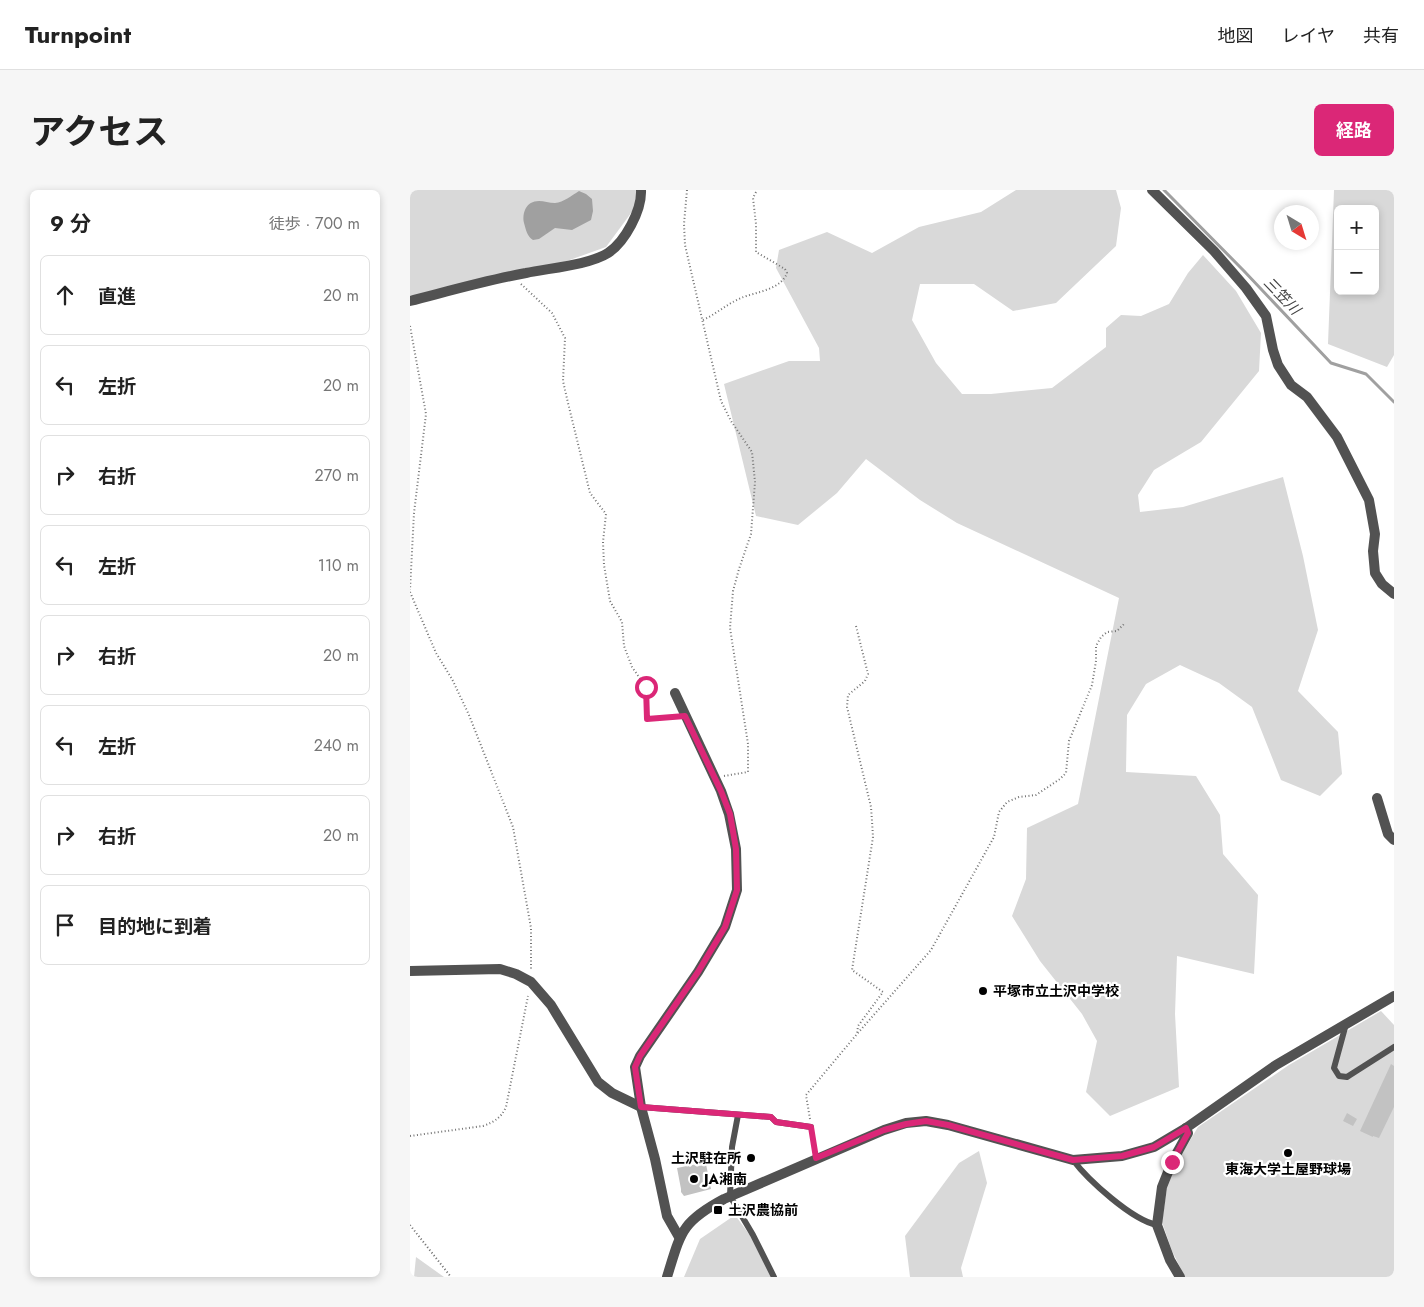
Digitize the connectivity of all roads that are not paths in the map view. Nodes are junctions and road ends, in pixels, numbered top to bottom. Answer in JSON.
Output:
{"nodes":[{"id":1,"x":641,"y":190,"type":"edge"},
{"id":2,"x":1152,"y":190,"type":"edge"},
{"id":3,"x":410,"y":301,"type":"edge"},
{"id":4,"x":1394,"y":594,"type":"edge"},
{"id":5,"x":675,"y":693,"type":"dead end"},
{"id":6,"x":1377,"y":798,"type":"dead end"},
{"id":7,"x":1394,"y":840,"type":"edge"},
{"id":8,"x":410,"y":971,"type":"edge"},
{"id":9,"x":1394,"y":996,"type":"edge"},
{"id":10,"x":1346,"y":1024,"type":"junction"},
{"id":11,"x":1394,"y":1047,"type":"edge"},
{"id":12,"x":641,"y":1107,"type":"junction"},
{"id":13,"x":738,"y":1114,"type":"junction"},
{"id":14,"x":811,"y":1127,"type":"road end"},
{"id":15,"x":1186,"y":1128,"type":"junction"},
{"id":16,"x":1073,"y":1160,"type":"junction"},
{"id":17,"x":730,"y":1196,"type":"junction"},
{"id":18,"x":1157,"y":1225,"type":"junction"},
{"id":19,"x":679,"y":1237,"type":"junction"},
{"id":20,"x":667,"y":1277,"type":"edge"},
{"id":21,"x":774,"y":1277,"type":"edge"},
{"id":22,"x":1180,"y":1277,"type":"edge"}],
"edges":[{"from":1,"to":3,"type":"street"},
{"from":2,"to":4,"type":"street"},
{"from":5,"to":12,"type":"street"},
{"from":6,"to":7,"type":"street"},
{"from":8,"to":12,"type":"street"},
{"from":9,"to":10,"type":"street"},
{"from":10,"to":11,"type":"lane"},
{"from":10,"to":15,"type":"street"},
{"from":12,"to":13,"type":"lane"},
{"from":12,"to":19,"type":"street"},
{"from":13,"to":14,"type":"lane"},
{"from":13,"to":17,"type":"lane"},
{"from":15,"to":16,"type":"street"},
{"from":15,"to":18,"type":"street"},
{"from":16,"to":17,"type":"street"},
{"from":16,"to":18,"type":"lane"},
{"from":17,"to":19,"type":"street"},
{"from":17,"to":21,"type":"lane"},
{"from":18,"to":22,"type":"street"},
{"from":19,"to":20,"type":"street"}]}
